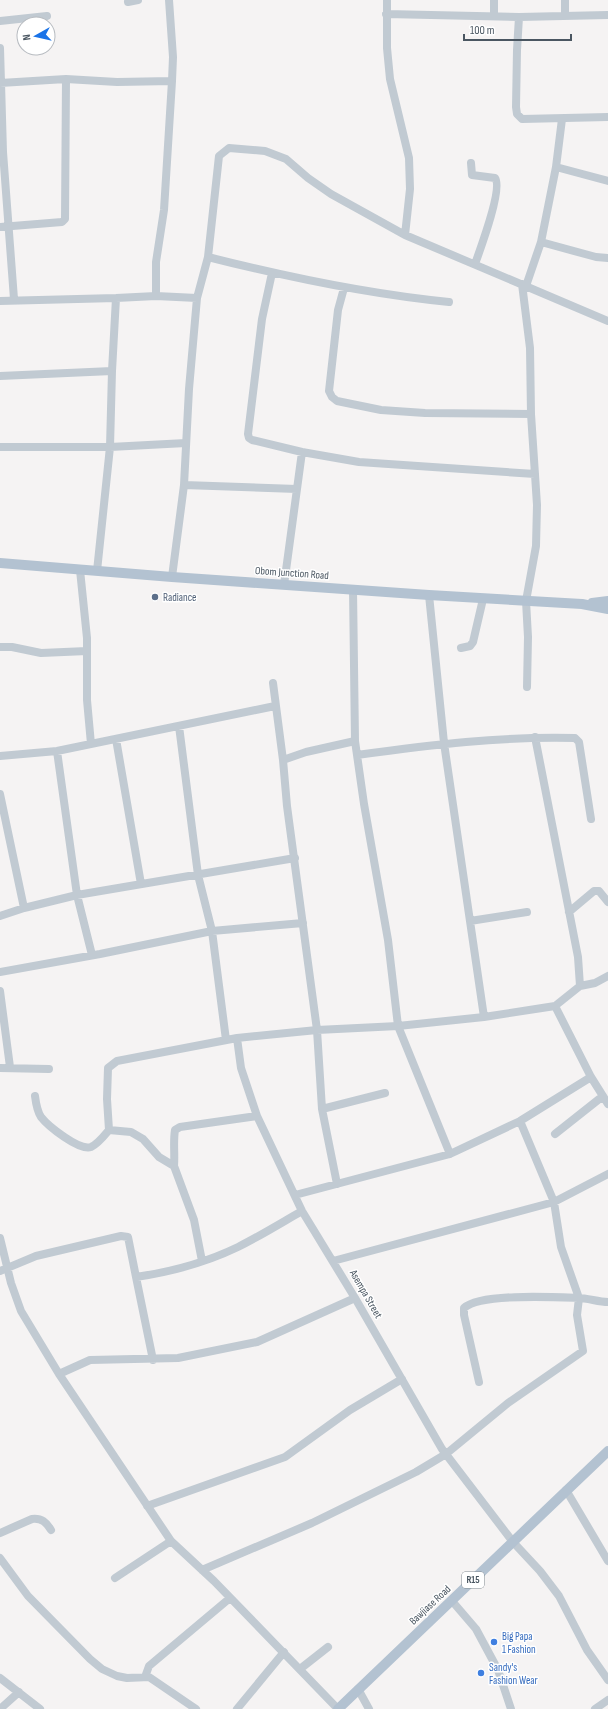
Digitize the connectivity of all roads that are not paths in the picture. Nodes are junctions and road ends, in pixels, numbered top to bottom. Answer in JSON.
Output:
{"nodes":[{"id":1,"x":138,"y":0,"type":"edge"},
{"id":2,"x":169,"y":0,"type":"edge"},
{"id":3,"x":387,"y":0,"type":"edge"},
{"id":4,"x":494,"y":0,"type":"edge"},
{"id":5,"x":565,"y":0,"type":"edge"},
{"id":6,"x":128,"y":2,"type":"dead end"},
{"id":7,"x":386,"y":14,"type":"junction"},
{"id":8,"x":494,"y":15,"type":"junction"},
{"id":9,"x":565,"y":15,"type":"junction"},
{"id":10,"x":608,"y":15,"type":"edge"},
{"id":11,"x":519,"y":17,"type":"junction"},
{"id":12,"x":16,"y":19,"type":"edge"},
{"id":13,"x":0,"y":21,"type":"edge"},
{"id":14,"x":0,"y":48,"type":"edge"},
{"id":15,"x":66,"y":79,"type":"junction"},
{"id":16,"x":172,"y":81,"type":"junction"},
{"id":17,"x":1,"y":83,"type":"edge"},
{"id":18,"x":608,"y":117,"type":"edge"},
{"id":19,"x":562,"y":119,"type":"junction"},
{"id":20,"x":471,"y":163,"type":"dead end"},
{"id":21,"x":556,"y":167,"type":"junction"},
{"id":22,"x":608,"y":182,"type":"edge"},
{"id":23,"x":0,"y":227,"type":"edge"},
{"id":24,"x":9,"y":227,"type":"junction"},
{"id":25,"x":405,"y":235,"type":"junction"},
{"id":26,"x":541,"y":242,"type":"junction"},
{"id":27,"x":208,"y":257,"type":"junction"},
{"id":28,"x":608,"y":258,"type":"edge"},
{"id":29,"x":475,"y":264,"type":"junction"},
{"id":30,"x":272,"y":273,"type":"junction"},
{"id":31,"x":524,"y":285,"type":"junction"},
{"id":32,"x":344,"y":288,"type":"junction"},
{"id":33,"x":156,"y":296,"type":"junction"},
{"id":34,"x":116,"y":298,"type":"junction"},
{"id":35,"x":197,"y":298,"type":"junction"},
{"id":36,"x":14,"y":299,"type":"junction"},
{"id":37,"x":0,"y":301,"type":"edge"},
{"id":38,"x":449,"y":302,"type":"dead end"},
{"id":39,"x":608,"y":321,"type":"edge"},
{"id":40,"x":112,"y":371,"type":"junction"},
{"id":41,"x":0,"y":376,"type":"edge"},
{"id":42,"x":531,"y":414,"type":"junction"},
{"id":43,"x":186,"y":443,"type":"junction"},
{"id":44,"x":0,"y":447,"type":"edge"},
{"id":45,"x":110,"y":447,"type":"junction"},
{"id":46,"x":302,"y":452,"type":"junction"},
{"id":47,"x":535,"y":474,"type":"junction"},
{"id":48,"x":184,"y":485,"type":"junction"},
{"id":49,"x":297,"y":489,"type":"junction"},
{"id":50,"x":0,"y":563,"type":"edge"},
{"id":51,"x":80,"y":570,"type":"junction"},
{"id":52,"x":97,"y":571,"type":"junction"},
{"id":53,"x":172,"y":577,"type":"junction"},
{"id":54,"x":284,"y":585,"type":"junction"},
{"id":55,"x":353,"y":589,"type":"junction"},
{"id":56,"x":429,"y":595,"type":"junction"},
{"id":57,"x":483,"y":599,"type":"junction"},
{"id":58,"x":526,"y":601,"type":"junction"},
{"id":59,"x":608,"y":601,"type":"edge"},
{"id":60,"x":582,"y":604,"type":"junction"},
{"id":61,"x":608,"y":609,"type":"edge"},
{"id":62,"x":0,"y":647,"type":"edge"},
{"id":63,"x":461,"y":648,"type":"dead end"},
{"id":64,"x":87,"y":651,"type":"junction"},
{"id":65,"x":273,"y":683,"type":"dead end"},
{"id":66,"x":527,"y":687,"type":"dead end"},
{"id":67,"x":275,"y":706,"type":"junction"},
{"id":68,"x":179,"y":726,"type":"junction"},
{"id":69,"x":535,"y":737,"type":"junction"},
{"id":70,"x":116,"y":739,"type":"junction"},
{"id":71,"x":355,"y":741,"type":"junction"},
{"id":72,"x":444,"y":743,"type":"junction"},
{"id":73,"x":90,"y":744,"type":"junction"},
{"id":74,"x":57,"y":751,"type":"junction"},
{"id":75,"x":357,"y":755,"type":"junction"},
{"id":76,"x":0,"y":756,"type":"edge"},
{"id":77,"x":283,"y":760,"type":"junction"},
{"id":78,"x":0,"y":794,"type":"edge"},
{"id":79,"x":591,"y":820,"type":"dead end"},
{"id":80,"x":295,"y":858,"type":"junction"},
{"id":81,"x":198,"y":875,"type":"junction"},
{"id":82,"x":141,"y":884,"type":"junction"},
{"id":83,"x":77,"y":895,"type":"junction"},
{"id":84,"x":608,"y":902,"type":"edge"},
{"id":85,"x":24,"y":908,"type":"junction"},
{"id":86,"x":527,"y":912,"type":"dead end"},
{"id":87,"x":569,"y":912,"type":"junction"},
{"id":88,"x":0,"y":916,"type":"edge"},
{"id":89,"x":470,"y":921,"type":"junction"},
{"id":90,"x":303,"y":923,"type":"junction"},
{"id":91,"x":212,"y":931,"type":"junction"},
{"id":92,"x":92,"y":955,"type":"junction"},
{"id":93,"x":0,"y":972,"type":"edge"},
{"id":94,"x":608,"y":976,"type":"edge"},
{"id":95,"x":580,"y":986,"type":"junction"},
{"id":96,"x":0,"y":991,"type":"edge"},
{"id":97,"x":555,"y":1006,"type":"junction"},
{"id":98,"x":484,"y":1017,"type":"junction"},
{"id":99,"x":398,"y":1026,"type":"junction"},
{"id":100,"x":317,"y":1030,"type":"junction"},
{"id":101,"x":237,"y":1038,"type":"junction"},
{"id":102,"x":226,"y":1040,"type":"junction"},
{"id":103,"x":10,"y":1067,"type":"junction"},
{"id":104,"x":0,"y":1068,"type":"edge"},
{"id":105,"x":49,"y":1069,"type":"dead end"},
{"id":106,"x":590,"y":1077,"type":"junction"},
{"id":107,"x":385,"y":1093,"type":"dead end"},
{"id":108,"x":35,"y":1096,"type":"dead end"},
{"id":109,"x":603,"y":1096,"type":"junction"},
{"id":110,"x":608,"y":1104,"type":"edge"},
{"id":111,"x":322,"y":1109,"type":"junction"},
{"id":112,"x":257,"y":1116,"type":"junction"},
{"id":113,"x":520,"y":1121,"type":"junction"},
{"id":114,"x":109,"y":1130,"type":"junction"},
{"id":115,"x":555,"y":1134,"type":"dead end"},
{"id":116,"x":450,"y":1154,"type":"junction"},
{"id":117,"x":174,"y":1166,"type":"junction"},
{"id":118,"x":608,"y":1174,"type":"edge"},
{"id":119,"x":337,"y":1184,"type":"junction"},
{"id":120,"x":295,"y":1195,"type":"junction"},
{"id":121,"x":554,"y":1202,"type":"junction"},
{"id":122,"x":302,"y":1211,"type":"junction"},
{"id":123,"x":0,"y":1238,"type":"edge"},
{"id":124,"x":202,"y":1261,"type":"junction"},
{"id":125,"x":333,"y":1261,"type":"junction"},
{"id":126,"x":4,"y":1269,"type":"edge"},
{"id":127,"x":136,"y":1277,"type":"junction"},
{"id":128,"x":355,"y":1298,"type":"junction"},
{"id":129,"x":579,"y":1298,"type":"junction"},
{"id":130,"x":608,"y":1302,"type":"edge"},
{"id":131,"x":153,"y":1360,"type":"junction"},
{"id":132,"x":59,"y":1374,"type":"junction"},
{"id":133,"x":402,"y":1380,"type":"junction"},
{"id":134,"x":480,"y":1382,"type":"dead end"},
{"id":135,"x":608,"y":1451,"type":"edge"},
{"id":136,"x":446,"y":1454,"type":"junction"},
{"id":137,"x":566,"y":1490,"type":"junction"},
{"id":138,"x":147,"y":1506,"type":"junction"},
{"id":139,"x":51,"y":1530,"type":"dead end"},
{"id":140,"x":0,"y":1534,"type":"edge"},
{"id":141,"x":171,"y":1541,"type":"junction"},
{"id":142,"x":513,"y":1542,"type":"junction"},
{"id":143,"x":0,"y":1558,"type":"edge"},
{"id":144,"x":608,"y":1561,"type":"edge"},
{"id":145,"x":202,"y":1570,"type":"junction"},
{"id":146,"x":115,"y":1578,"type":"dead end"},
{"id":147,"x":230,"y":1598,"type":"junction"},
{"id":148,"x":452,"y":1601,"type":"junction"},
{"id":149,"x":328,"y":1647,"type":"dead end"},
{"id":150,"x":284,"y":1652,"type":"junction"},
{"id":151,"x":300,"y":1669,"type":"junction"},
{"id":152,"x":145,"y":1677,"type":"junction"},
{"id":153,"x":0,"y":1678,"type":"edge"},
{"id":154,"x":608,"y":1680,"type":"edge"},
{"id":155,"x":358,"y":1690,"type":"junction"},
{"id":156,"x":18,"y":1692,"type":"junction"},
{"id":157,"x":608,"y":1700,"type":"edge"},
{"id":158,"x":0,"y":1709,"type":"edge"},
{"id":159,"x":40,"y":1709,"type":"edge"},
{"id":160,"x":196,"y":1709,"type":"edge"},
{"id":161,"x":237,"y":1709,"type":"edge"},
{"id":162,"x":338,"y":1709,"type":"edge"},
{"id":163,"x":369,"y":1709,"type":"edge"},
{"id":164,"x":511,"y":1709,"type":"edge"},
{"id":165,"x":595,"y":1709,"type":"edge"}],
"edges":[{"from":1,"to":6,"type":"street"},
{"from":2,"to":16,"type":"street"},
{"from":3,"to":7,"type":"street"},
{"from":4,"to":8,"type":"street"},
{"from":5,"to":9,"type":"street"},
{"from":7,"to":8,"type":"street"},
{"from":7,"to":25,"type":"street"},
{"from":8,"to":11,"type":"street"},
{"from":9,"to":10,"type":"street"},
{"from":9,"to":11,"type":"street"},
{"from":11,"to":19,"type":"street"},
{"from":12,"to":13,"type":"street"},
{"from":14,"to":17,"type":"street"},
{"from":15,"to":16,"type":"street"},
{"from":15,"to":17,"type":"street"},
{"from":15,"to":24,"type":"street"},
{"from":16,"to":33,"type":"street"},
{"from":17,"to":24,"type":"street"},
{"from":18,"to":19,"type":"street"},
{"from":19,"to":21,"type":"street"},
{"from":20,"to":29,"type":"street"},
{"from":21,"to":22,"type":"street"},
{"from":21,"to":26,"type":"street"},
{"from":23,"to":24,"type":"street"},
{"from":24,"to":36,"type":"street"},
{"from":25,"to":27,"type":"street"},
{"from":25,"to":29,"type":"street"},
{"from":26,"to":28,"type":"street"},
{"from":26,"to":31,"type":"street"},
{"from":27,"to":30,"type":"street"},
{"from":27,"to":35,"type":"street"},
{"from":29,"to":31,"type":"street"},
{"from":30,"to":32,"type":"street"},
{"from":30,"to":46,"type":"street"},
{"from":31,"to":39,"type":"street"},
{"from":31,"to":42,"type":"street"},
{"from":32,"to":38,"type":"street"},
{"from":32,"to":42,"type":"street"},
{"from":33,"to":34,"type":"street"},
{"from":33,"to":35,"type":"street"},
{"from":34,"to":36,"type":"street"},
{"from":34,"to":40,"type":"street"},
{"from":35,"to":43,"type":"street"},
{"from":36,"to":37,"type":"street"},
{"from":40,"to":41,"type":"street"},
{"from":40,"to":45,"type":"street"},
{"from":42,"to":47,"type":"street"},
{"from":43,"to":45,"type":"street"},
{"from":43,"to":48,"type":"street"},
{"from":44,"to":45,"type":"street"},
{"from":45,"to":52,"type":"street"},
{"from":46,"to":47,"type":"street"},
{"from":46,"to":49,"type":"street"},
{"from":47,"to":58,"type":"street"},
{"from":48,"to":49,"type":"street"},
{"from":48,"to":53,"type":"street"},
{"from":49,"to":54,"type":"street"},
{"from":50,"to":51,"type":"main road","name":"Obom Junction Road"},
{"from":51,"to":52,"type":"main road","name":"Obom Junction Road"},
{"from":51,"to":64,"type":"street"},
{"from":52,"to":53,"type":"main road","name":"Obom Junction Road"},
{"from":53,"to":54,"type":"main road","name":"Obom Junction Road"},
{"from":54,"to":55,"type":"main road","name":"Obom Junction Road"},
{"from":55,"to":56,"type":"main road","name":"Obom Junction Road"},
{"from":55,"to":71,"type":"street"},
{"from":56,"to":57,"type":"main road","name":"Obom Junction Road"},
{"from":56,"to":72,"type":"street"},
{"from":57,"to":58,"type":"main road","name":"Obom Junction Road"},
{"from":57,"to":63,"type":"street"},
{"from":58,"to":60,"type":"main road","name":"Obom Junction Road"},
{"from":58,"to":66,"type":"street"},
{"from":59,"to":60,"type":"main road","name":"Obom Junction Road"},
{"from":60,"to":61,"type":"main road","name":"Obom Junction Road"},
{"from":62,"to":64,"type":"street"},
{"from":64,"to":73,"type":"street"},
{"from":65,"to":67,"type":"street"},
{"from":67,"to":68,"type":"street"},
{"from":67,"to":77,"type":"street"},
{"from":68,"to":70,"type":"street"},
{"from":68,"to":81,"type":"street"},
{"from":69,"to":72,"type":"street"},
{"from":69,"to":79,"type":"street"},
{"from":69,"to":87,"type":"street"},
{"from":70,"to":73,"type":"street"},
{"from":70,"to":82,"type":"street"},
{"from":71,"to":75,"type":"street"},
{"from":71,"to":77,"type":"street"},
{"from":72,"to":75,"type":"street"},
{"from":72,"to":89,"type":"street"},
{"from":73,"to":74,"type":"street"},
{"from":74,"to":76,"type":"street"},
{"from":74,"to":83,"type":"street"},
{"from":75,"to":99,"type":"street"},
{"from":77,"to":80,"type":"street"},
{"from":78,"to":85,"type":"street"},
{"from":80,"to":81,"type":"street"},
{"from":80,"to":90,"type":"street"},
{"from":81,"to":82,"type":"street"},
{"from":81,"to":91,"type":"street"},
{"from":82,"to":83,"type":"street"},
{"from":83,"to":85,"type":"street"},
{"from":83,"to":92,"type":"street"},
{"from":84,"to":87,"type":"street"},
{"from":85,"to":88,"type":"street"},
{"from":86,"to":89,"type":"street"},
{"from":87,"to":95,"type":"street"},
{"from":89,"to":98,"type":"street"},
{"from":90,"to":91,"type":"street"},
{"from":90,"to":100,"type":"street"},
{"from":91,"to":92,"type":"street"},
{"from":91,"to":102,"type":"street"},
{"from":92,"to":93,"type":"street"},
{"from":94,"to":95,"type":"street"},
{"from":95,"to":97,"type":"street"},
{"from":96,"to":103,"type":"street"},
{"from":97,"to":98,"type":"street"},
{"from":97,"to":106,"type":"street"},
{"from":98,"to":99,"type":"street"},
{"from":99,"to":100,"type":"street"},
{"from":99,"to":116,"type":"street"},
{"from":100,"to":101,"type":"street"},
{"from":100,"to":111,"type":"street"},
{"from":101,"to":102,"type":"street"},
{"from":101,"to":112,"type":"street","name":"Asempa Street"},
{"from":102,"to":114,"type":"street"},
{"from":103,"to":104,"type":"street"},
{"from":103,"to":105,"type":"street"},
{"from":106,"to":109,"type":"street"},
{"from":106,"to":113,"type":"street"},
{"from":107,"to":111,"type":"street"},
{"from":108,"to":114,"type":"street"},
{"from":109,"to":110,"type":"street"},
{"from":109,"to":115,"type":"street"},
{"from":111,"to":119,"type":"street"},
{"from":112,"to":117,"type":"street"},
{"from":112,"to":120,"type":"street","name":"Asempa Street"},
{"from":113,"to":116,"type":"street"},
{"from":113,"to":121,"type":"street"},
{"from":114,"to":117,"type":"street"},
{"from":116,"to":119,"type":"street"},
{"from":117,"to":124,"type":"street"},
{"from":118,"to":121,"type":"street"},
{"from":119,"to":120,"type":"street"},
{"from":120,"to":122,"type":"street","name":"Asempa Street"},
{"from":121,"to":125,"type":"street"},
{"from":121,"to":129,"type":"street"},
{"from":122,"to":124,"type":"street"},
{"from":122,"to":125,"type":"street","name":"Asempa Street"},
{"from":123,"to":126,"type":"street"},
{"from":124,"to":127,"type":"street"},
{"from":125,"to":128,"type":"street","name":"Asempa Street"},
{"from":126,"to":127,"type":"street"},
{"from":126,"to":132,"type":"street"},
{"from":127,"to":131,"type":"street"},
{"from":128,"to":131,"type":"street"},
{"from":128,"to":133,"type":"street","name":"Asempa Street"},
{"from":129,"to":130,"type":"street"},
{"from":129,"to":134,"type":"street"},
{"from":129,"to":136,"type":"street"},
{"from":131,"to":132,"type":"street"},
{"from":132,"to":138,"type":"street"},
{"from":133,"to":136,"type":"street","name":"Asempa Street"},
{"from":133,"to":138,"type":"street"},
{"from":135,"to":137,"type":"main road","name":"Bawjiase Road","number":"R15"},
{"from":136,"to":142,"type":"street","name":"Asempa Street"},
{"from":136,"to":145,"type":"street"},
{"from":137,"to":142,"type":"main road","name":"Bawjiase Road","number":"R15"},
{"from":137,"to":144,"type":"street"},
{"from":138,"to":141,"type":"street"},
{"from":139,"to":140,"type":"street"},
{"from":141,"to":145,"type":"street"},
{"from":141,"to":146,"type":"street"},
{"from":142,"to":148,"type":"main road","name":"Bawjiase Road","number":"R15"},
{"from":142,"to":154,"type":"street","name":"Asempa Street"},
{"from":143,"to":152,"type":"street"},
{"from":145,"to":147,"type":"street"},
{"from":147,"to":150,"type":"street"},
{"from":147,"to":152,"type":"street"},
{"from":148,"to":155,"type":"main road","name":"Bawjiase Road","number":"R15"},
{"from":148,"to":164,"type":"street"},
{"from":149,"to":151,"type":"street"},
{"from":150,"to":151,"type":"street"},
{"from":150,"to":161,"type":"street"},
{"from":151,"to":162,"type":"street"},
{"from":152,"to":160,"type":"street"},
{"from":153,"to":156,"type":"street"},
{"from":155,"to":162,"type":"main road","name":"Bawjiase Road","number":"R15"},
{"from":155,"to":163,"type":"street"},
{"from":156,"to":158,"type":"street"},
{"from":156,"to":159,"type":"street"},
{"from":157,"to":165,"type":"street"}]}
